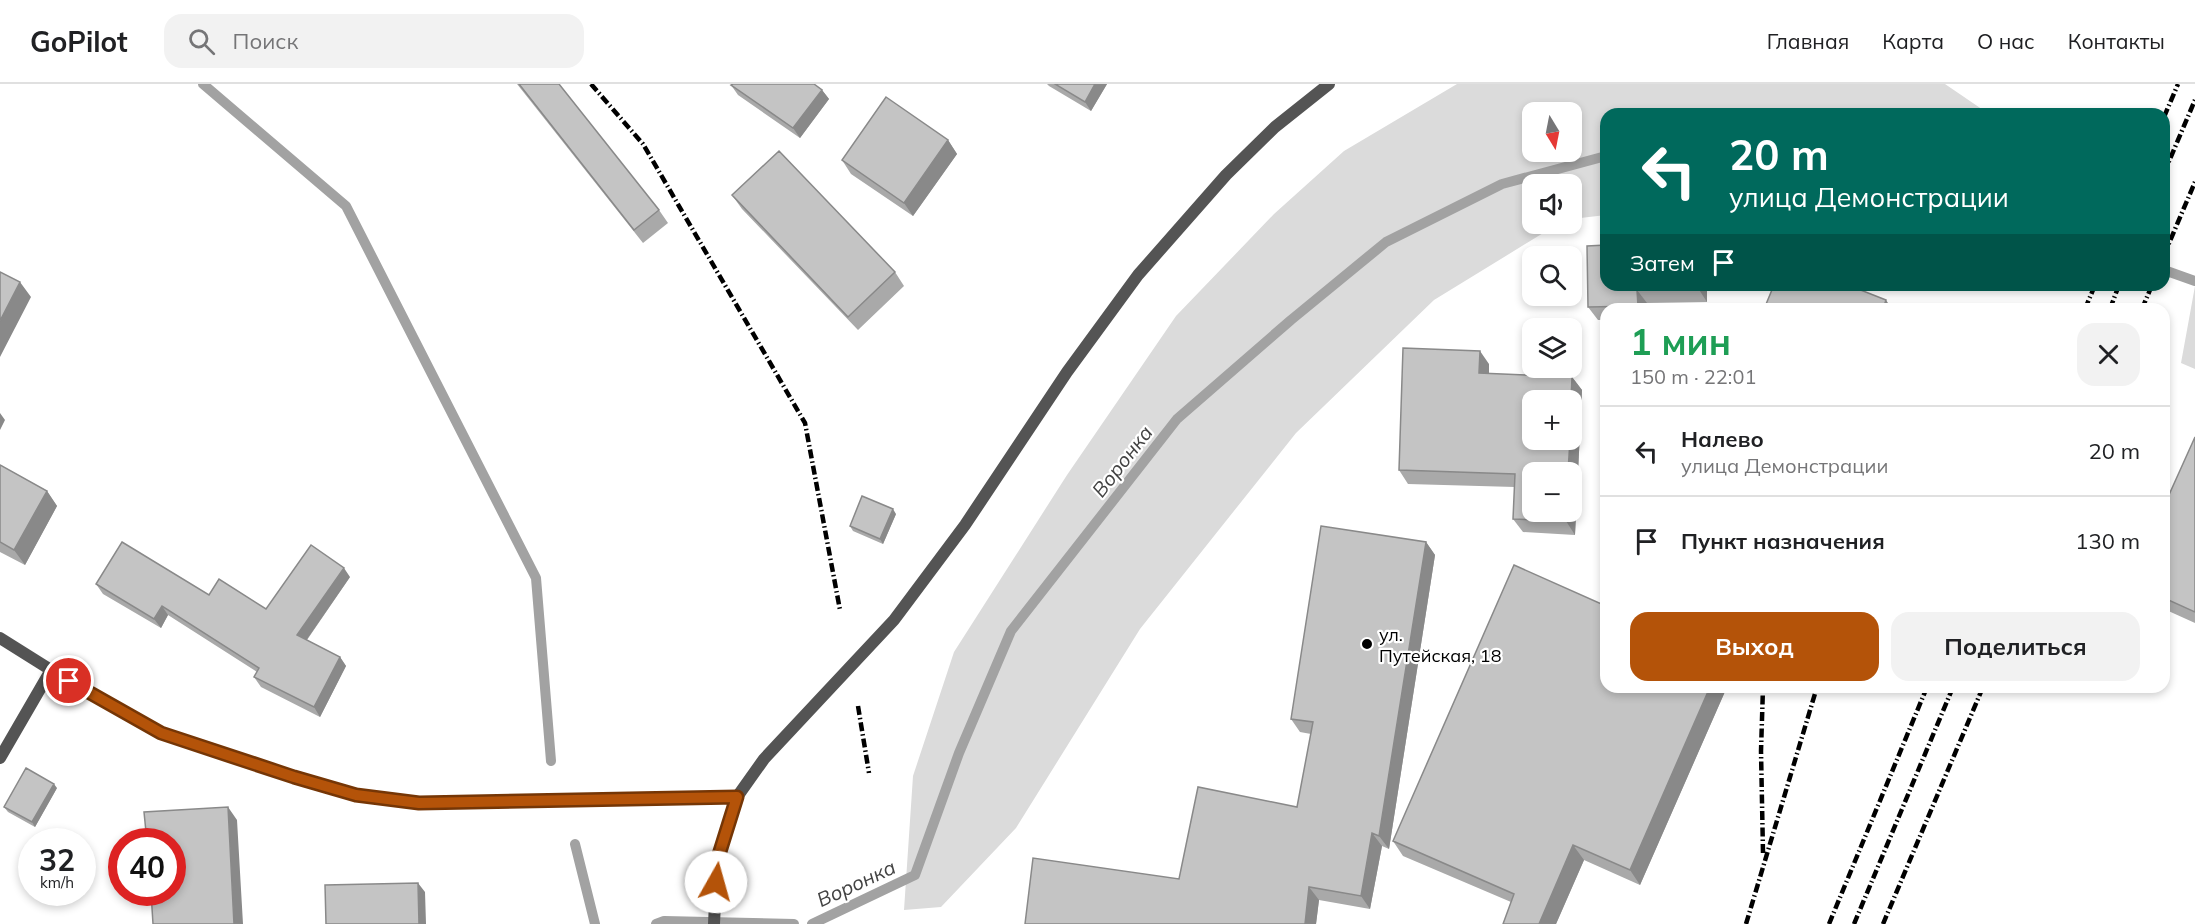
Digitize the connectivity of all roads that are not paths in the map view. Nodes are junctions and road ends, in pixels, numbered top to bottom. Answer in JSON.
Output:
{"nodes":[{"id":1,"x":1329,"y":84,"type":"edge"},
{"id":2,"x":0,"y":639,"type":"edge"},
{"id":3,"x":51,"y":670,"type":"junction"},
{"id":4,"x":0,"y":758,"type":"edge"},
{"id":5,"x":737,"y":797,"type":"junction"},
{"id":6,"x":714,"y":924,"type":"edge"}],
"edges":[{"from":1,"to":5,"type":"street"},
{"from":2,"to":3,"type":"street"},
{"from":3,"to":4,"type":"street"},
{"from":3,"to":5,"type":"street"},
{"from":5,"to":6,"type":"street"}]}
